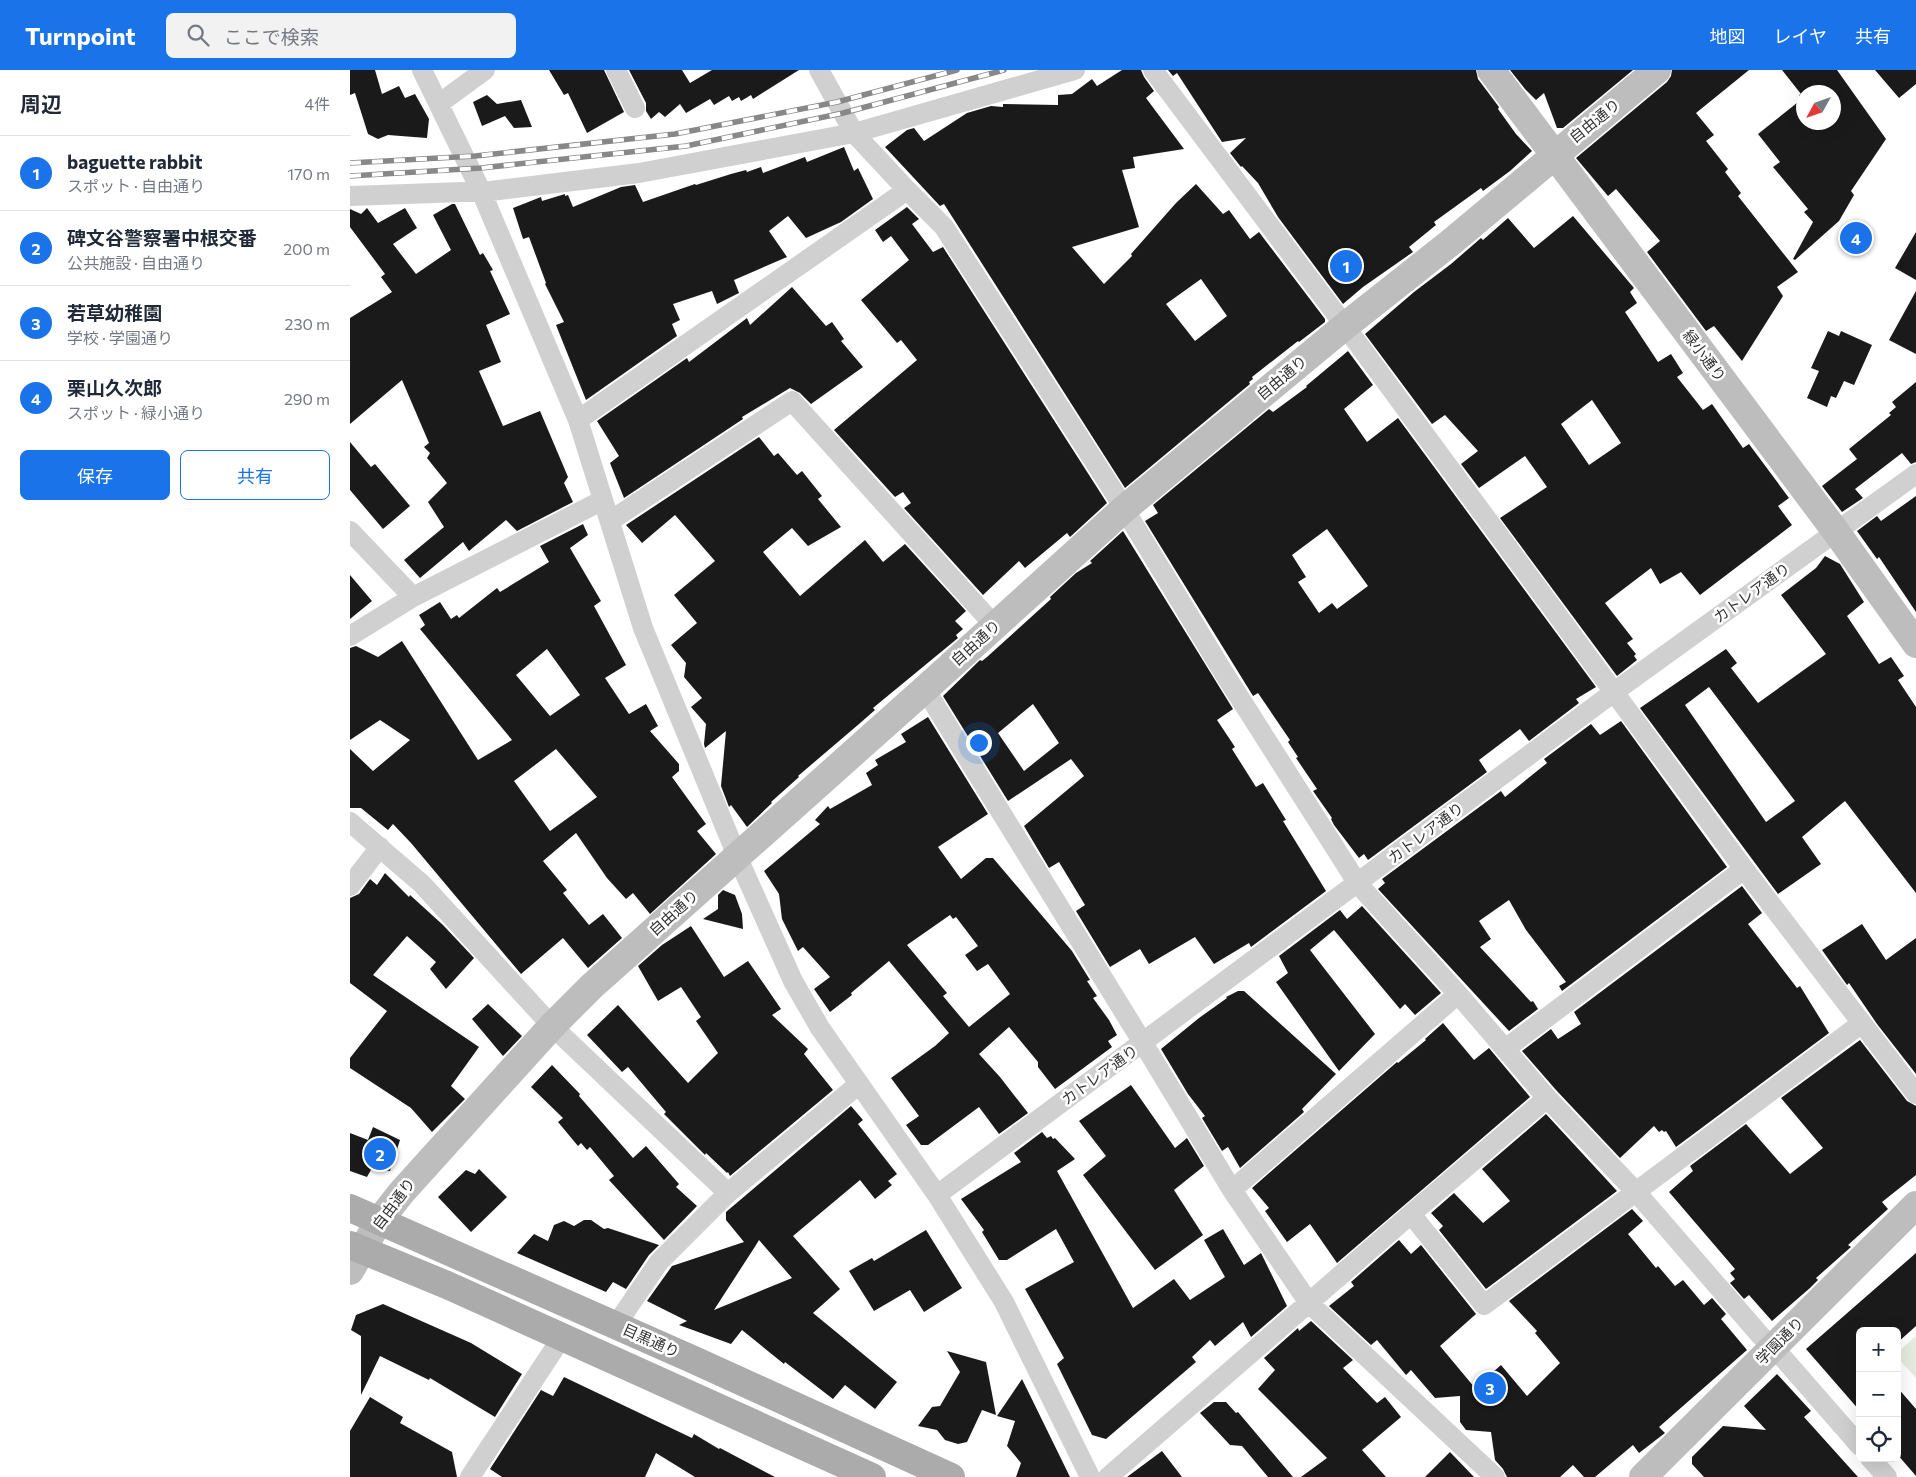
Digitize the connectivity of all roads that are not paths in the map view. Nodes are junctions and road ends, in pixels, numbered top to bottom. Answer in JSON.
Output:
{"nodes":[{"id":1,"x":422,"y":70,"type":"edge"},
{"id":2,"x":485,"y":70,"type":"edge"},
{"id":3,"x":616,"y":70,"type":"edge"},
{"id":4,"x":1075,"y":70,"type":"edge"},
{"id":5,"x":1153,"y":70,"type":"edge"},
{"id":6,"x":1491,"y":70,"type":"edge"},
{"id":7,"x":1657,"y":70,"type":"edge"},
{"id":8,"x":820,"y":71,"type":"edge"},
{"id":9,"x":440,"y":103,"type":"junction"},
{"id":10,"x":635,"y":108,"type":"dead end"},
{"id":11,"x":854,"y":133,"type":"junction"},
{"id":12,"x":1554,"y":154,"type":"junction"},
{"id":13,"x":907,"y":190,"type":"junction"},
{"id":14,"x":481,"y":192,"type":"junction"},
{"id":15,"x":350,"y":196,"type":"edge"},
{"id":16,"x":1346,"y":326,"type":"junction"},
{"id":17,"x":578,"y":420,"type":"junction"},
{"id":18,"x":1916,"y":474,"type":"edge"},
{"id":19,"x":603,"y":500,"type":"junction"},
{"id":20,"x":1124,"y":509,"type":"junction"},
{"id":21,"x":610,"y":521,"type":"junction"},
{"id":22,"x":350,"y":531,"type":"edge"},
{"id":23,"x":1836,"y":533,"type":"junction"},
{"id":24,"x":413,"y":597,"type":"junction"},
{"id":25,"x":994,"y":625,"type":"junction"},
{"id":26,"x":350,"y":636,"type":"edge"},
{"id":27,"x":1916,"y":644,"type":"edge"},
{"id":28,"x":924,"y":689,"type":"junction"},
{"id":29,"x":1614,"y":692,"type":"junction"},
{"id":30,"x":350,"y":822,"type":"edge"},
{"id":31,"x":380,"y":848,"type":"junction"},
{"id":32,"x":737,"y":856,"type":"junction"},
{"id":33,"x":1744,"y":869,"type":"junction"},
{"id":34,"x":1358,"y":884,"type":"junction"},
{"id":35,"x":350,"y":886,"type":"edge"},
{"id":36,"x":1458,"y":994,"type":"junction"},
{"id":37,"x":1862,"y":1023,"type":"junction"},
{"id":38,"x":552,"y":1026,"type":"junction"},
{"id":39,"x":1143,"y":1043,"type":"junction"},
{"id":40,"x":1505,"y":1049,"type":"junction"},
{"id":41,"x":859,"y":1084,"type":"junction"},
{"id":42,"x":1916,"y":1094,"type":"edge"},
{"id":43,"x":1547,"y":1098,"type":"junction"},
{"id":44,"x":1232,"y":1190,"type":"junction"},
{"id":45,"x":1637,"y":1192,"type":"junction"},
{"id":46,"x":728,"y":1193,"type":"junction"},
{"id":47,"x":937,"y":1195,"type":"junction"},
{"id":48,"x":1916,"y":1205,"type":"edge"},
{"id":49,"x":350,"y":1208,"type":"edge"},
{"id":50,"x":1410,"y":1214,"type":"junction"},
{"id":51,"x":379,"y":1220,"type":"junction"},
{"id":52,"x":354,"y":1255,"type":"edge"},
{"id":53,"x":1309,"y":1303,"type":"junction"},
{"id":54,"x":616,"y":1325,"type":"junction"},
{"id":55,"x":562,"y":1337,"type":"junction"},
{"id":56,"x":1773,"y":1348,"type":"junction"},
{"id":57,"x":1856,"y":1441,"type":"edge"},
{"id":58,"x":1874,"y":1462,"type":"edge"},
{"id":59,"x":860,"y":1475,"type":"edge"},
{"id":60,"x":470,"y":1477,"type":"edge"},
{"id":61,"x":951,"y":1477,"type":"edge"},
{"id":62,"x":1090,"y":1477,"type":"edge"},
{"id":63,"x":1108,"y":1477,"type":"edge"},
{"id":64,"x":1495,"y":1477,"type":"edge"},
{"id":65,"x":1643,"y":1477,"type":"edge"},
{"id":66,"x":1887,"y":1477,"type":"edge"}],
"edges":[{"from":1,"to":9,"type":"street"},
{"from":2,"to":9,"type":"street"},
{"from":3,"to":10,"type":"street"},
{"from":4,"to":11,"type":"street"},
{"from":5,"to":16,"type":"street"},
{"from":6,"to":12,"type":"main road","name":"緑小通り"},
{"from":7,"to":12,"type":"main road","name":"自由通り"},
{"from":8,"to":11,"type":"street"},
{"from":9,"to":14,"type":"street"},
{"from":11,"to":13,"type":"street"},
{"from":11,"to":14,"type":"street"},
{"from":12,"to":16,"type":"main road","name":"自由通り"},
{"from":12,"to":23,"type":"main road","name":"緑小通り"},
{"from":13,"to":17,"type":"street"},
{"from":13,"to":20,"type":"street"},
{"from":14,"to":15,"type":"street"},
{"from":14,"to":17,"type":"street"},
{"from":16,"to":20,"type":"main road","name":"自由通り"},
{"from":16,"to":29,"type":"street"},
{"from":17,"to":19,"type":"street"},
{"from":18,"to":23,"type":"street","name":"カトレア通り"},
{"from":19,"to":21,"type":"street"},
{"from":19,"to":24,"type":"street"},
{"from":20,"to":25,"type":"main road","name":"自由通り"},
{"from":20,"to":34,"type":"street"},
{"from":21,"to":25,"type":"street"},
{"from":21,"to":32,"type":"street"},
{"from":22,"to":24,"type":"street"},
{"from":23,"to":27,"type":"main road","name":"緑小通り"},
{"from":23,"to":29,"type":"street","name":"カトレア通り"},
{"from":24,"to":26,"type":"street"},
{"from":25,"to":28,"type":"main road","name":"自由通り"},
{"from":28,"to":32,"type":"main road","name":"自由通り"},
{"from":28,"to":39,"type":"street"},
{"from":29,"to":33,"type":"street"},
{"from":29,"to":34,"type":"street","name":"カトレア通り"},
{"from":30,"to":31,"type":"street"},
{"from":31,"to":35,"type":"street"},
{"from":31,"to":38,"type":"street"},
{"from":32,"to":38,"type":"main road","name":"自由通り"},
{"from":32,"to":41,"type":"street"},
{"from":33,"to":37,"type":"street"},
{"from":33,"to":40,"type":"street"},
{"from":34,"to":36,"type":"street"},
{"from":34,"to":39,"type":"street","name":"カトレア通り"},
{"from":36,"to":40,"type":"street"},
{"from":36,"to":44,"type":"street"},
{"from":37,"to":42,"type":"street"},
{"from":37,"to":45,"type":"street"},
{"from":38,"to":46,"type":"street"},
{"from":38,"to":51,"type":"main road","name":"自由通り"},
{"from":39,"to":44,"type":"street"},
{"from":39,"to":47,"type":"street","name":"カトレア通り"},
{"from":40,"to":43,"type":"street"},
{"from":41,"to":46,"type":"street"},
{"from":41,"to":47,"type":"street"},
{"from":43,"to":45,"type":"street"},
{"from":43,"to":50,"type":"street"},
{"from":44,"to":53,"type":"street"},
{"from":45,"to":50,"type":"street"},
{"from":45,"to":56,"type":"street"},
{"from":46,"to":54,"type":"street"},
{"from":47,"to":62,"type":"street"},
{"from":48,"to":56,"type":"main road","name":"学園通り"},
{"from":49,"to":51,"type":"main road","name":"目黒通り"},
{"from":50,"to":53,"type":"street"},
{"from":51,"to":52,"type":"main road","name":"自由通り"},
{"from":51,"to":54,"type":"main road","name":"目黒通り"},
{"from":52,"to":55,"type":"main road"},
{"from":53,"to":63,"type":"street"},
{"from":53,"to":64,"type":"street"},
{"from":54,"to":61,"type":"main road","name":"目黒通り"},
{"from":55,"to":59,"type":"main road"},
{"from":55,"to":60,"type":"street"},
{"from":56,"to":57,"type":"street"},
{"from":56,"to":65,"type":"main road","name":"学園通り"},
{"from":58,"to":66,"type":"street"}]}
